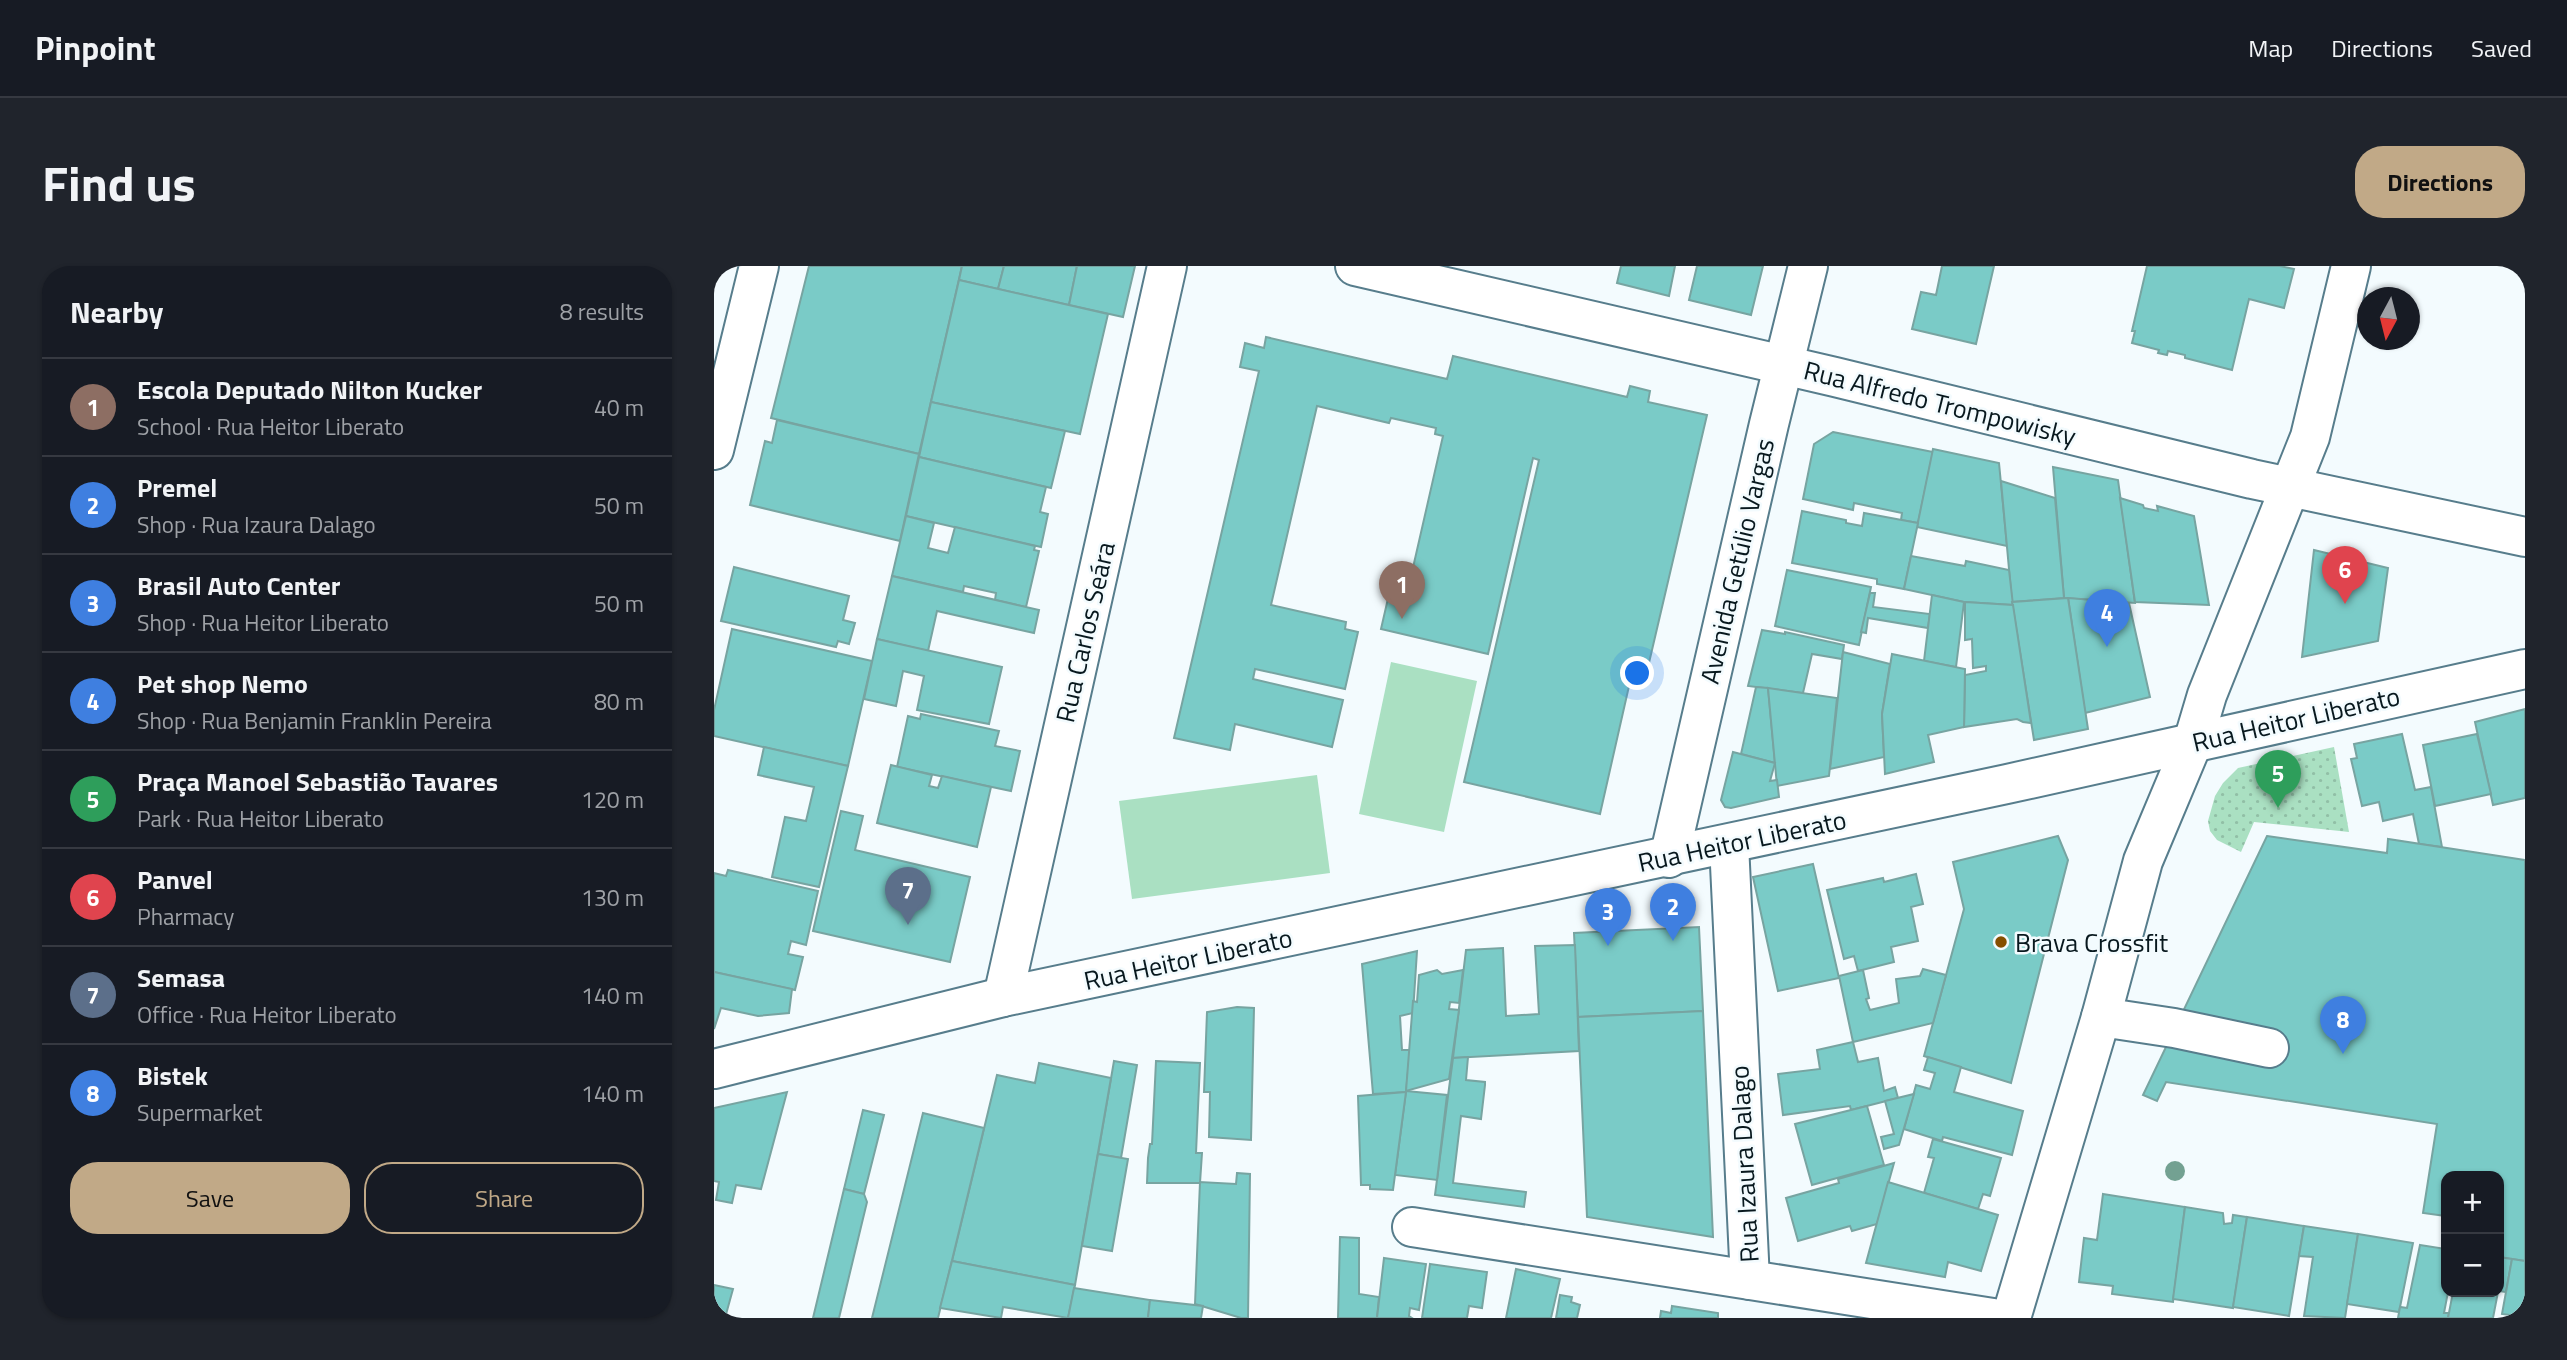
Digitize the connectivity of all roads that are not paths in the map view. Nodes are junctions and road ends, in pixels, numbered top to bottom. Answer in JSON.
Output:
{"nodes":[{"id":1,"x":759,"y":266,"type":"edge"},
{"id":2,"x":1167,"y":266,"type":"edge"},
{"id":3,"x":1355,"y":266,"type":"edge"},
{"id":4,"x":1808,"y":266,"type":"edge"},
{"id":5,"x":2351,"y":266,"type":"edge"},
{"id":6,"x":1783,"y":366,"type":"junction"},
{"id":7,"x":714,"y":450,"type":"edge"},
{"id":8,"x":2290,"y":487,"type":"junction"},
{"id":9,"x":2525,"y":537,"type":"edge"},
{"id":10,"x":2525,"y":668,"type":"edge"},
{"id":11,"x":2193,"y":742,"type":"junction"},
{"id":12,"x":1728,"y":845,"type":"junction"},
{"id":13,"x":1668,"y":858,"type":"junction"},
{"id":14,"x":1003,"y":997,"type":"junction"},
{"id":15,"x":2101,"y":1017,"type":"junction"},
{"id":16,"x":2269,"y":1048,"type":"dead end"},
{"id":17,"x":714,"y":1069,"type":"edge"},
{"id":18,"x":1412,"y":1227,"type":"dead end"},
{"id":19,"x":1750,"y":1280,"type":"junction"},
{"id":20,"x":1993,"y":1318,"type":"edge"},
{"id":21,"x":2011,"y":1318,"type":"edge"}],
"edges":[{"from":1,"to":7,"type":"main road"},
{"from":2,"to":14,"type":"main road","name":"Rua Carlos Seára"},
{"from":3,"to":6,"type":"main road","name":"Rua Alfredo Trompowisky"},
{"from":4,"to":6,"type":"main road","name":"Avenida Getúlio Vargas"},
{"from":5,"to":8,"type":"main road"},
{"from":6,"to":8,"type":"main road","name":"Rua Alfredo Trompowisky"},
{"from":6,"to":13,"type":"main road","name":"Avenida Getúlio Vargas"},
{"from":8,"to":9,"type":"main road","name":"Rua Alfredo Trompowisky"},
{"from":8,"to":11,"type":"main road"},
{"from":10,"to":11,"type":"main road","name":"Rua Heitor Liberato"},
{"from":11,"to":12,"type":"main road","name":"Rua Heitor Liberato"},
{"from":11,"to":15,"type":"main road"},
{"from":12,"to":13,"type":"main road","name":"Rua Heitor Liberato"},
{"from":12,"to":19,"type":"main road","name":"Rua Izaura Dalago"},
{"from":13,"to":14,"type":"main road","name":"Rua Heitor Liberato"},
{"from":14,"to":17,"type":"main road","name":"Rua Heitor Liberato"},
{"from":15,"to":16,"type":"main road"},
{"from":15,"to":21,"type":"main road"},
{"from":18,"to":19,"type":"main road"},
{"from":19,"to":20,"type":"main road","name":"Rua Izaura Dalago"}]}
